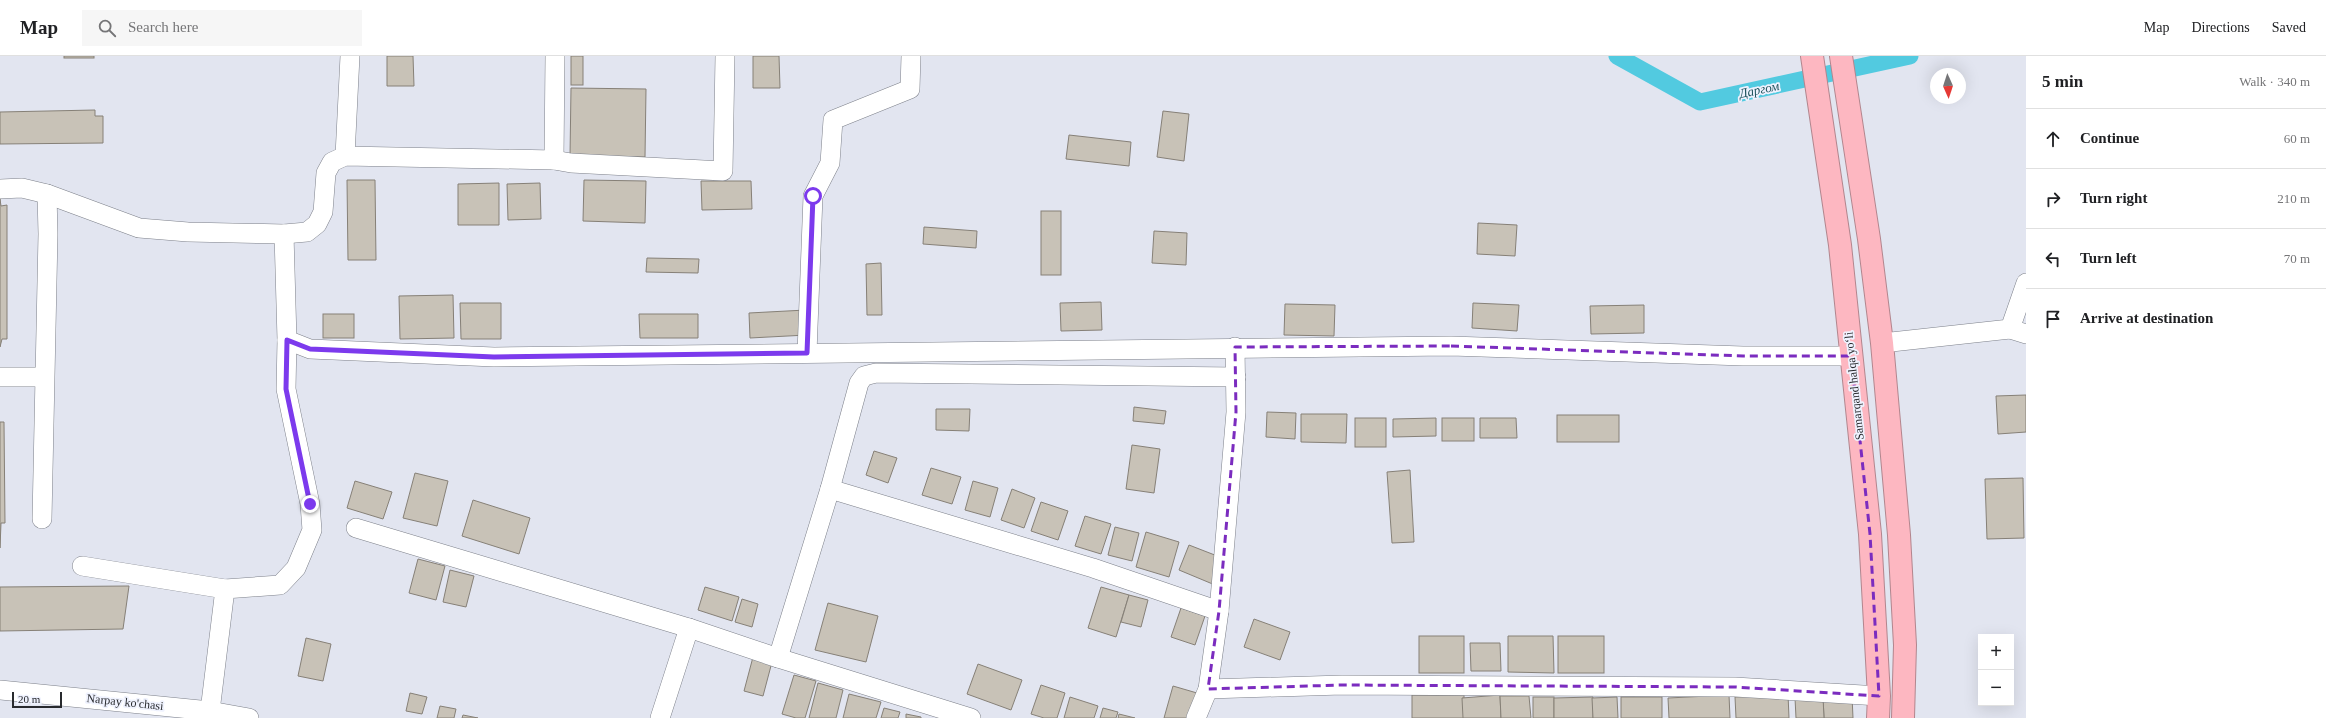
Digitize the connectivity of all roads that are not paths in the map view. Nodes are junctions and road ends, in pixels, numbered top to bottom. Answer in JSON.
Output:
{"nodes":[{"id":1,"x":350,"y":56,"type":"edge"},
{"id":2,"x":555,"y":56,"type":"edge"},
{"id":3,"x":725,"y":56,"type":"edge"},
{"id":4,"x":911,"y":56,"type":"edge"},
{"id":5,"x":1812,"y":56,"type":"edge"},
{"id":6,"x":1841,"y":56,"type":"edge"},
{"id":7,"x":345,"y":156,"type":"junction"},
{"id":8,"x":554,"y":160,"type":"junction"},
{"id":9,"x":0,"y":189,"type":"edge"},
{"id":10,"x":47,"y":194,"type":"junction"},
{"id":11,"x":284,"y":234,"type":"junction"},
{"id":12,"x":2026,"y":283,"type":"edge"},
{"id":13,"x":2018,"y":331,"type":"edge"},
{"id":14,"x":287,"y":340,"type":"junction"},
{"id":15,"x":1882,"y":343,"type":"junction"},
{"id":16,"x":1235,"y":347,"type":"junction"},
{"id":17,"x":807,"y":353,"type":"junction"},
{"id":18,"x":1851,"y":356,"type":"junction"},
{"id":19,"x":0,"y":377,"type":"edge"},
{"id":20,"x":44,"y":377,"type":"junction"},
{"id":21,"x":1236,"y":378,"type":"junction"},
{"id":22,"x":830,"y":488,"type":"junction"},
{"id":23,"x":42,"y":519,"type":"dead end"},
{"id":24,"x":356,"y":528,"type":"dead end"},
{"id":25,"x":82,"y":566,"type":"dead end"},
{"id":26,"x":225,"y":589,"type":"junction"},
{"id":27,"x":1219,"y":611,"type":"junction"},
{"id":28,"x":689,"y":628,"type":"junction"},
{"id":29,"x":778,"y":658,"type":"junction"},
{"id":30,"x":1208,"y":689,"type":"junction"},
{"id":31,"x":0,"y":690,"type":"edge"},
{"id":32,"x":1880,"y":696,"type":"junction"},
{"id":33,"x":210,"y":711,"type":"junction"},
{"id":34,"x":249,"y":718,"type":"edge"},
{"id":35,"x":660,"y":718,"type":"edge"},
{"id":36,"x":971,"y":718,"type":"edge"},
{"id":37,"x":1196,"y":718,"type":"edge"},
{"id":38,"x":1878,"y":718,"type":"edge"},
{"id":39,"x":1903,"y":718,"type":"edge"}],
"edges":[{"from":1,"to":7,"type":"street"},
{"from":2,"to":8,"type":"street"},
{"from":3,"to":8,"type":"street"},
{"from":4,"to":17,"type":"street"},
{"from":5,"to":18,"type":"highway","name":"Samarqand halqa yoʻli"},
{"from":6,"to":15,"type":"highway"},
{"from":7,"to":8,"type":"street"},
{"from":7,"to":11,"type":"street"},
{"from":9,"to":10,"type":"street"},
{"from":10,"to":11,"type":"street"},
{"from":10,"to":20,"type":"street"},
{"from":11,"to":14,"type":"street"},
{"from":12,"to":13,"type":"street"},
{"from":13,"to":15,"type":"street"},
{"from":14,"to":17,"type":"street"},
{"from":14,"to":26,"type":"street"},
{"from":15,"to":39,"type":"highway"},
{"from":16,"to":17,"type":"street"},
{"from":16,"to":18,"type":"street"},
{"from":16,"to":21,"type":"street"},
{"from":18,"to":32,"type":"highway","name":"Samarqand halqa yoʻli"},
{"from":19,"to":20,"type":"street"},
{"from":20,"to":23,"type":"street"},
{"from":21,"to":22,"type":"street"},
{"from":21,"to":27,"type":"street"},
{"from":22,"to":27,"type":"street"},
{"from":22,"to":29,"type":"street"},
{"from":24,"to":28,"type":"street"},
{"from":25,"to":26,"type":"street"},
{"from":26,"to":33,"type":"street"},
{"from":27,"to":30,"type":"street"},
{"from":28,"to":29,"type":"street"},
{"from":28,"to":35,"type":"street"},
{"from":29,"to":36,"type":"street"},
{"from":30,"to":32,"type":"street"},
{"from":30,"to":37,"type":"street"},
{"from":31,"to":33,"type":"street","name":"Narpay ko'chasi"},
{"from":32,"to":38,"type":"highway","name":"Samarqand halqa yoʻli"},
{"from":33,"to":34,"type":"street","name":"Narpay ko'chasi"}]}
